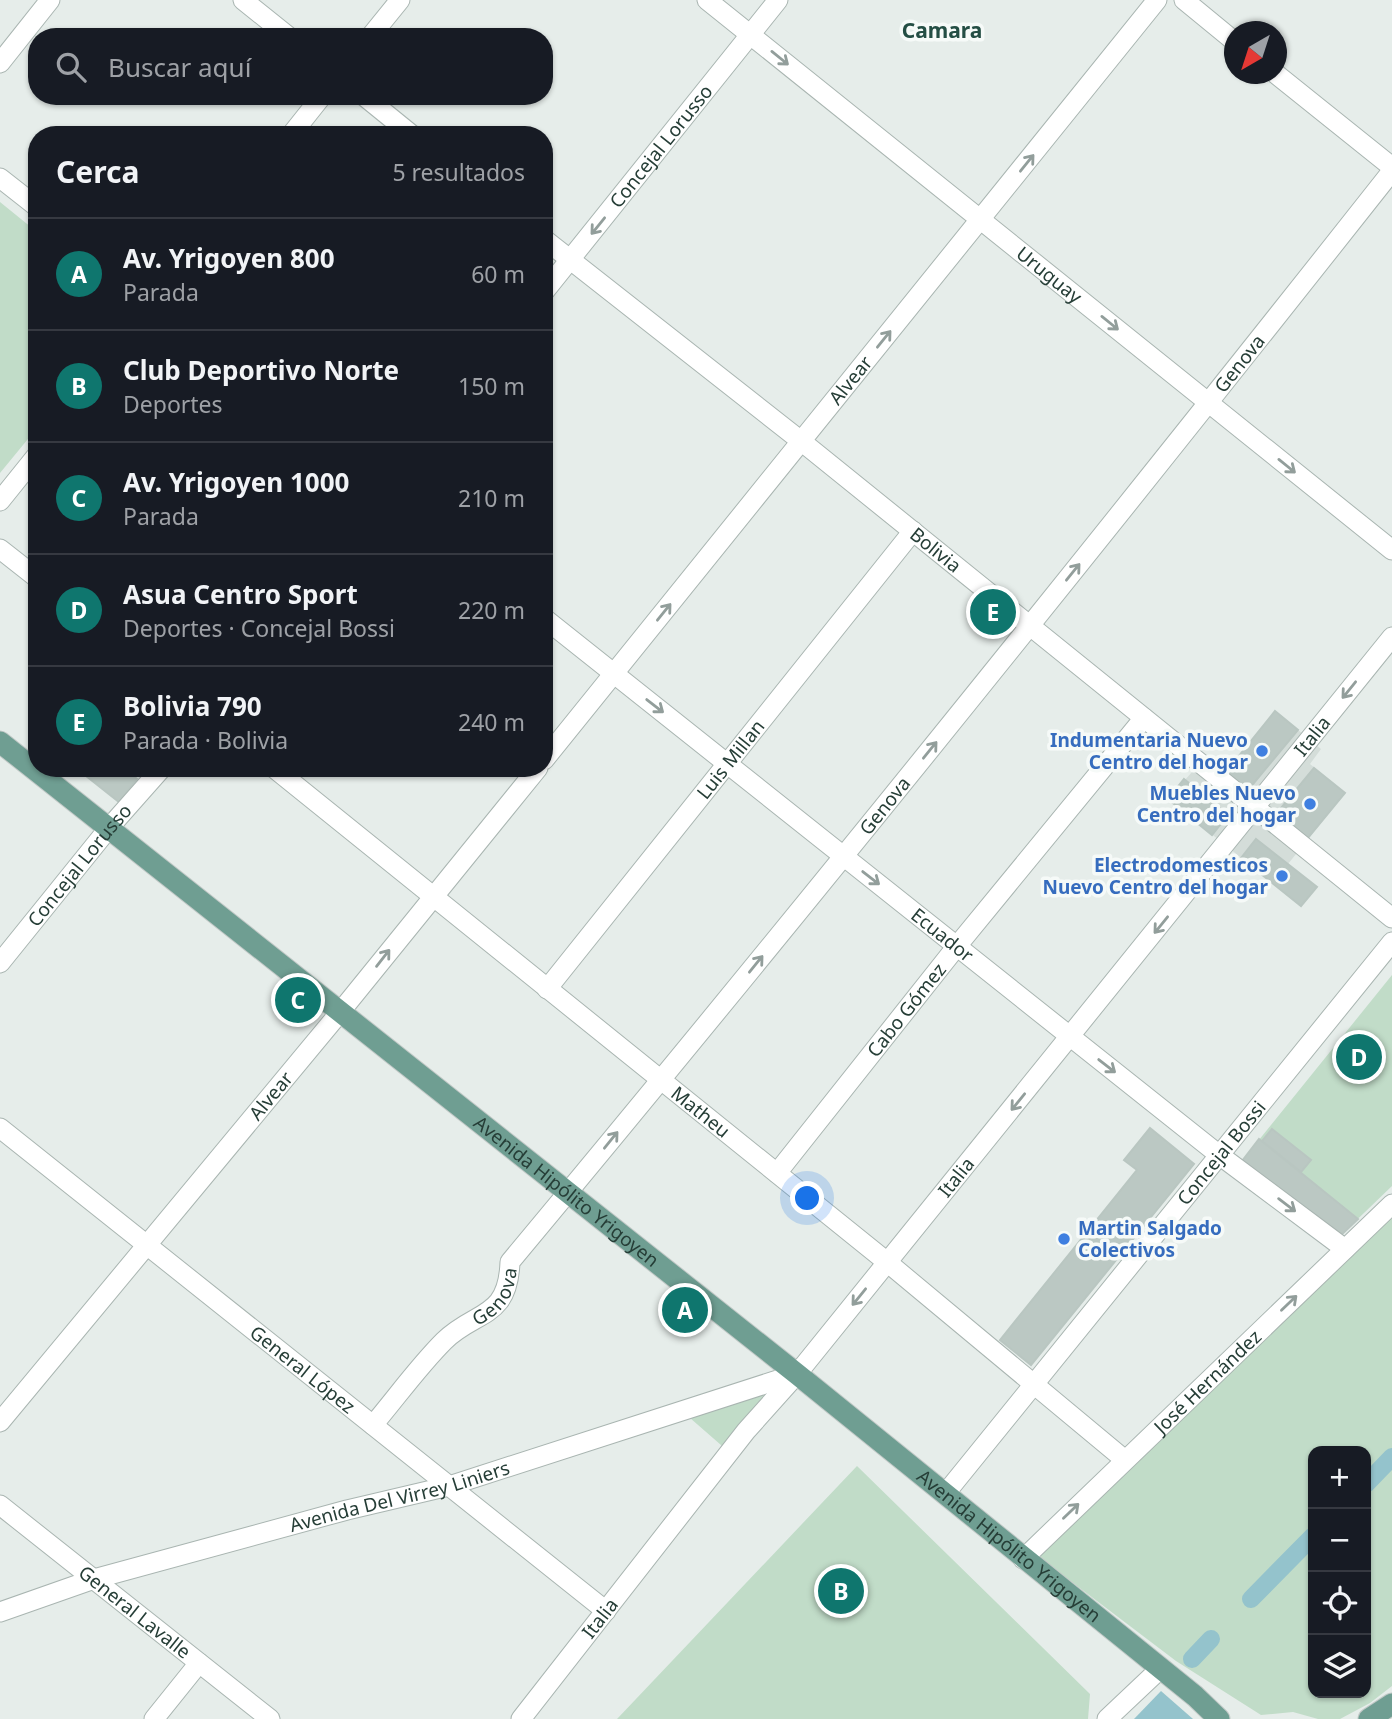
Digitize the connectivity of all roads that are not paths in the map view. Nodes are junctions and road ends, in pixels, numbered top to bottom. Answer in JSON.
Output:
{"nodes":[{"id":1,"x":50,"y":0,"type":"edge"},
{"id":2,"x":243,"y":0,"type":"edge"},
{"id":3,"x":400,"y":0,"type":"edge"},
{"id":4,"x":707,"y":0,"type":"edge"},
{"id":5,"x":778,"y":0,"type":"edge"},
{"id":6,"x":1157,"y":0,"type":"edge"},
{"id":7,"x":1184,"y":0,"type":"edge"},
{"id":8,"x":278,"y":28,"type":"edge"},
{"id":9,"x":377,"y":28,"type":"edge"},
{"id":10,"x":1224,"y":33,"type":"edge"},
{"id":11,"x":751,"y":34,"type":"junction"},
{"id":12,"x":0,"y":63,"type":"edge"},
{"id":13,"x":1287,"y":83,"type":"edge"},
{"id":14,"x":315,"y":105,"type":"edge"},
{"id":15,"x":375,"y":105,"type":"edge"},
{"id":16,"x":298,"y":126,"type":"edge"},
{"id":17,"x":401,"y":126,"type":"edge"},
{"id":18,"x":1392,"y":169,"type":"edge"},
{"id":19,"x":0,"y":178,"type":"edge"},
{"id":20,"x":28,"y":200,"type":"edge"},
{"id":21,"x":982,"y":219,"type":"junction"},
{"id":22,"x":553,"y":246,"type":"edge"},
{"id":23,"x":570,"y":260,"type":"junction"},
{"id":24,"x":553,"y":281,"type":"edge"},
{"id":25,"x":1208,"y":404,"type":"junction"},
{"id":26,"x":801,"y":441,"type":"junction"},
{"id":27,"x":28,"y":466,"type":"edge"},
{"id":28,"x":0,"y":501,"type":"edge"},
{"id":29,"x":913,"y":531,"type":"junction"},
{"id":30,"x":0,"y":549,"type":"edge"},
{"id":31,"x":1392,"y":550,"type":"edge"},
{"id":32,"x":28,"y":571,"type":"edge"},
{"id":33,"x":553,"y":625,"type":"edge"},
{"id":34,"x":1030,"y":625,"type":"junction"},
{"id":35,"x":1392,"y":637,"type":"edge"},
{"id":36,"x":615,"y":675,"type":"junction"},
{"id":37,"x":1144,"y":718,"type":"junction"},
{"id":38,"x":0,"y":742,"type":"edge"},
{"id":39,"x":553,"y":749,"type":"edge"},
{"id":40,"x":727,"y":763,"type":"junction"},
{"id":41,"x":28,"y":765,"type":"edge"},
{"id":42,"x":43,"y":777,"type":"edge"},
{"id":43,"x":154,"y":777,"type":"edge"},
{"id":44,"x":285,"y":777,"type":"edge"},
{"id":45,"x":531,"y":777,"type":"edge"},
{"id":46,"x":1255,"y":808,"type":"junction"},
{"id":47,"x":108,"y":829,"type":"junction"},
{"id":48,"x":844,"y":857,"type":"junction"},
{"id":49,"x":433,"y":896,"type":"junction"},
{"id":50,"x":1392,"y":918,"type":"edge"},
{"id":51,"x":1392,"y":942,"type":"edge"},
{"id":52,"x":957,"y":946,"type":"junction"},
{"id":53,"x":0,"y":963,"type":"edge"},
{"id":54,"x":547,"y":989,"type":"junction"},
{"id":55,"x":341,"y":1011,"type":"junction"},
{"id":56,"x":1071,"y":1037,"type":"junction"},
{"id":57,"x":661,"y":1080,"type":"junction"},
{"id":58,"x":0,"y":1128,"type":"edge"},
{"id":59,"x":1218,"y":1154,"type":"junction"},
{"id":60,"x":776,"y":1173,"type":"junction"},
{"id":61,"x":568,"y":1193,"type":"junction"},
{"id":62,"x":1392,"y":1204,"type":"edge"},
{"id":63,"x":146,"y":1245,"type":"junction"},
{"id":64,"x":1345,"y":1250,"type":"junction"},
{"id":65,"x":887,"y":1262,"type":"junction"},
{"id":66,"x":797,"y":1374,"type":"junction"},
{"id":67,"x":1034,"y":1384,"type":"junction"},
{"id":68,"x":0,"y":1422,"type":"edge"},
{"id":69,"x":373,"y":1425,"type":"junction"},
{"id":70,"x":1125,"y":1460,"type":"junction"},
{"id":71,"x":449,"y":1486,"type":"junction"},
{"id":72,"x":945,"y":1494,"type":"junction"},
{"id":73,"x":0,"y":1505,"type":"edge"},
{"id":74,"x":1023,"y":1559,"type":"junction"},
{"id":75,"x":94,"y":1579,"type":"junction"},
{"id":76,"x":606,"y":1611,"type":"junction"},
{"id":77,"x":3,"y":1614,"type":"edge"},
{"id":78,"x":199,"y":1663,"type":"junction"},
{"id":79,"x":1161,"y":1668,"type":"junction"},
{"id":80,"x":1195,"y":1696,"type":"junction"},
{"id":81,"x":1392,"y":1704,"type":"edge"},
{"id":82,"x":154,"y":1719,"type":"edge"},
{"id":83,"x":270,"y":1719,"type":"edge"},
{"id":84,"x":521,"y":1719,"type":"edge"},
{"id":85,"x":1107,"y":1719,"type":"edge"},
{"id":86,"x":1219,"y":1719,"type":"edge"},
{"id":87,"x":1236,"y":1719,"type":"edge"},
{"id":88,"x":1369,"y":1719,"type":"edge"}],
"edges":[{"from":1,"to":12,"type":"street"},
{"from":2,"to":8,"type":"street"},
{"from":3,"to":9,"type":"street"},
{"from":4,"to":11,"type":"street","name":"Uruguay"},
{"from":5,"to":11,"type":"street","name":"Concejal Lorusso"},
{"from":21,"to":6,"type":"street","name":"Alvear","one_way":true},
{"from":7,"to":10,"type":"street"},
{"from":11,"to":21,"type":"street","name":"Uruguay","one_way":true},
{"from":11,"to":23,"type":"street","name":"Concejal Lorusso","one_way":true},
{"from":13,"to":18,"type":"street"},
{"from":14,"to":16,"type":"street"},
{"from":15,"to":17,"type":"street"},
{"from":18,"to":25,"type":"street","name":"Genova"},
{"from":19,"to":20,"type":"street"},
{"from":21,"to":25,"type":"street","name":"Uruguay","one_way":true},
{"from":26,"to":21,"type":"street","name":"Alvear","one_way":true},
{"from":22,"to":23,"type":"street","name":"Bolivia"},
{"from":23,"to":24,"type":"street","name":"Concejal Lorusso"},
{"from":23,"to":26,"type":"street","name":"Bolivia"},
{"from":25,"to":31,"type":"street","name":"Uruguay","one_way":true},
{"from":34,"to":25,"type":"street","name":"Genova","one_way":true},
{"from":26,"to":29,"type":"street","name":"Bolivia"},
{"from":36,"to":26,"type":"street","name":"Alvear","one_way":true},
{"from":27,"to":28,"type":"street"},
{"from":29,"to":34,"type":"street","name":"Bolivia"},
{"from":29,"to":40,"type":"street","name":"Luis Millan"},
{"from":30,"to":32,"type":"street"},
{"from":33,"to":36,"type":"street","name":"Ecuador"},
{"from":34,"to":37,"type":"street","name":"Bolivia"},
{"from":48,"to":34,"type":"street","name":"Genova","one_way":true},
{"from":35,"to":46,"type":"street","name":"Italia","one_way":true},
{"from":36,"to":39,"type":"street","name":"Alvear"},
{"from":36,"to":40,"type":"street","name":"Ecuador","one_way":true},
{"from":37,"to":46,"type":"street","name":"Bolivia"},
{"from":37,"to":52,"type":"street","name":"Cabo Gómez"},
{"from":38,"to":41,"type":"main road","name":"Avenida Hipólito Yrigoyen"},
{"from":40,"to":48,"type":"street","name":"Ecuador"},
{"from":40,"to":54,"type":"street","name":"Luis Millan"},
{"from":42,"to":47,"type":"main road","name":"Avenida Hipólito Yrigoyen"},
{"from":43,"to":47,"type":"street","name":"Concejal Lorusso"},
{"from":44,"to":49,"type":"street","name":"Matheu"},
{"from":45,"to":49,"type":"street","name":"Alvear"},
{"from":46,"to":50,"type":"street","name":"Bolivia"},
{"from":46,"to":56,"type":"street","name":"Italia","one_way":true},
{"from":47,"to":53,"type":"street","name":"Concejal Lorusso"},
{"from":47,"to":55,"type":"main road","name":"Avenida Hipólito Yrigoyen"},
{"from":48,"to":52,"type":"street","name":"Ecuador","one_way":true},
{"from":57,"to":48,"type":"street","name":"Genova","one_way":true},
{"from":49,"to":54,"type":"street","name":"Matheu"},
{"from":55,"to":49,"type":"street","name":"Alvear","one_way":true},
{"from":51,"to":59,"type":"street","name":"Concejal Bossi"},
{"from":52,"to":56,"type":"street","name":"Ecuador"},
{"from":52,"to":60,"type":"street","name":"Cabo Gómez"},
{"from":54,"to":57,"type":"street","name":"Matheu"},
{"from":55,"to":61,"type":"main road","name":"Avenida Hipólito Yrigoyen"},
{"from":55,"to":63,"type":"street","name":"Alvear"},
{"from":56,"to":59,"type":"street","name":"Ecuador","one_way":true},
{"from":56,"to":65,"type":"street","name":"Italia","one_way":true},
{"from":57,"to":60,"type":"street","name":"Matheu"},
{"from":61,"to":57,"type":"street","name":"Genova","one_way":true},
{"from":58,"to":63,"type":"street","name":"General López"},
{"from":59,"to":64,"type":"street","name":"Ecuador","one_way":true},
{"from":59,"to":67,"type":"street","name":"Concejal Bossi"},
{"from":60,"to":65,"type":"street","name":"Matheu"},
{"from":61,"to":66,"type":"main road","name":"Avenida Hipólito Yrigoyen"},
{"from":61,"to":69,"type":"street","name":"Genova"},
{"from":62,"to":64,"type":"street","name":"José Hernández"},
{"from":63,"to":68,"type":"street","name":"Alvear"},
{"from":63,"to":69,"type":"street","name":"General López"},
{"from":70,"to":64,"type":"street","name":"José Hernández","one_way":true},
{"from":65,"to":66,"type":"street","name":"Italia","one_way":true},
{"from":65,"to":67,"type":"street","name":"Matheu"},
{"from":66,"to":71,"type":"street","name":"Avenida Del Virrey Liniers"},
{"from":66,"to":72,"type":"main road","name":"Avenida Hipólito Yrigoyen"},
{"from":66,"to":76,"type":"street","name":"Italia"},
{"from":67,"to":70,"type":"street","name":"Matheu"},
{"from":67,"to":72,"type":"street","name":"Concejal Bossi"},
{"from":69,"to":71,"type":"street","name":"General López"},
{"from":74,"to":70,"type":"street","name":"José Hernández","one_way":true},
{"from":71,"to":75,"type":"street","name":"Avenida Del Virrey Liniers"},
{"from":71,"to":76,"type":"street","name":"General López"},
{"from":72,"to":74,"type":"main road","name":"Avenida Hipólito Yrigoyen"},
{"from":73,"to":75,"type":"street","name":"General Lavalle"},
{"from":74,"to":79,"type":"main road","name":"Avenida Hipólito Yrigoyen"},
{"from":75,"to":77,"type":"street","name":"Avenida Del Virrey Liniers"},
{"from":75,"to":78,"type":"street","name":"General Lavalle"},
{"from":76,"to":84,"type":"street","name":"Italia"},
{"from":78,"to":82,"type":"street"},
{"from":78,"to":83,"type":"street","name":"General Lavalle"},
{"from":79,"to":80,"type":"main road","name":"Avenida Hipólito Yrigoyen"},
{"from":79,"to":85,"type":"street"},
{"from":80,"to":86,"type":"main road","name":"Avenida Hipólito Yrigoyen"},
{"from":80,"to":87,"type":"main road","name":"Avenida Hipólito Yrigoyen"},
{"from":81,"to":88,"type":"main road"}]}
